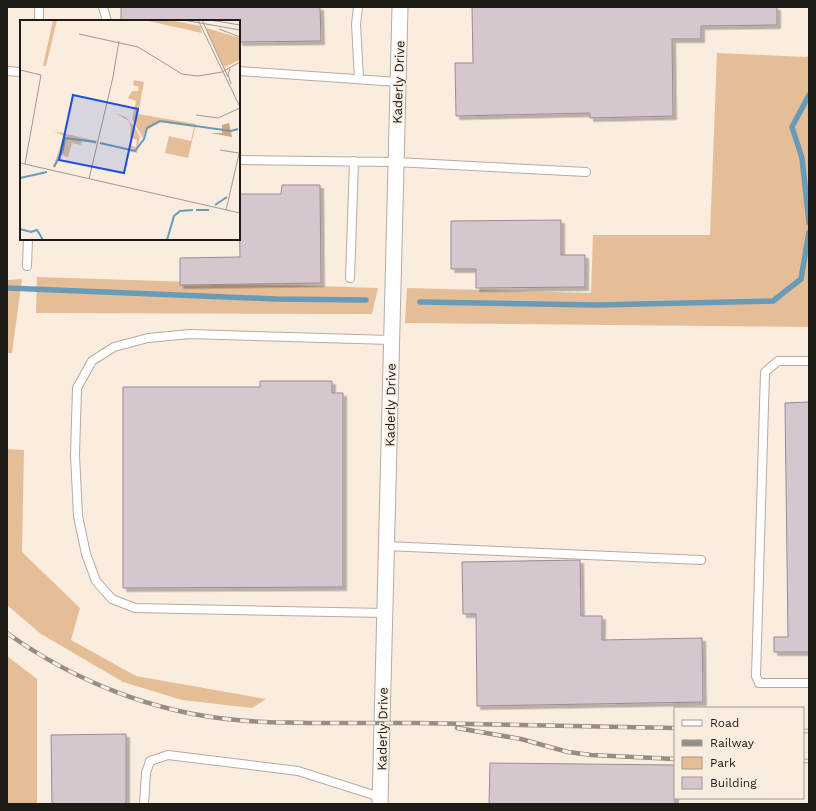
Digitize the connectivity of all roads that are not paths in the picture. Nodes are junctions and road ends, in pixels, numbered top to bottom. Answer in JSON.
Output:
{"nodes":[{"id":1,"x":39,"y":7,"type":"edge"},
{"id":2,"x":103,"y":7,"type":"edge"},
{"id":3,"x":358,"y":7,"type":"edge"},
{"id":4,"x":400,"y":7,"type":"edge"},
{"id":5,"x":39,"y":20,"type":"edge"},
{"id":6,"x":107,"y":20,"type":"edge"},
{"id":7,"x":7,"y":71,"type":"edge"},
{"id":8,"x":240,"y":71,"type":"edge"},
{"id":9,"x":20,"y":72,"type":"edge"},
{"id":10,"x":359,"y":79,"type":"junction"},
{"id":11,"x":398,"y":82,"type":"junction"},
{"id":12,"x":240,"y":160,"type":"edge"},
{"id":13,"x":354,"y":161,"type":"junction"},
{"id":14,"x":396,"y":162,"type":"junction"},
{"id":15,"x":586,"y":172,"type":"dead end"},
{"id":16,"x":28,"y":240,"type":"edge"},
{"id":17,"x":27,"y":266,"type":"dead end"},
{"id":18,"x":350,"y":278,"type":"dead end"},
{"id":19,"x":391,"y":340,"type":"junction"},
{"id":20,"x":809,"y":361,"type":"edge"},
{"id":21,"x":386,"y":546,"type":"junction"},
{"id":22,"x":701,"y":560,"type":"dead end"},
{"id":23,"x":385,"y":614,"type":"junction"},
{"id":24,"x":809,"y":683,"type":"edge"},
{"id":25,"x":380,"y":801,"type":"edge"},
{"id":26,"x":144,"y":804,"type":"edge"}],
"edges":[{"from":1,"to":5,"type":"lane"},
{"from":2,"to":6,"type":"lane"},
{"from":3,"to":10,"type":"lane"},
{"from":4,"to":11,"type":"street","name":"Kaderly Drive"},
{"from":7,"to":9,"type":"lane"},
{"from":8,"to":10,"type":"lane"},
{"from":10,"to":11,"type":"lane"},
{"from":11,"to":14,"type":"street","name":"Kaderly Drive"},
{"from":12,"to":13,"type":"lane"},
{"from":13,"to":14,"type":"lane"},
{"from":13,"to":18,"type":"lane"},
{"from":14,"to":15,"type":"lane"},
{"from":14,"to":19,"type":"street","name":"Kaderly Drive"},
{"from":16,"to":17,"type":"lane"},
{"from":19,"to":21,"type":"street","name":"Kaderly Drive"},
{"from":19,"to":23,"type":"lane"},
{"from":20,"to":24,"type":"lane"},
{"from":21,"to":22,"type":"lane"},
{"from":21,"to":23,"type":"street","name":"Kaderly Drive"},
{"from":23,"to":25,"type":"street","name":"Kaderly Drive"},
{"from":25,"to":26,"type":"lane"}]}
